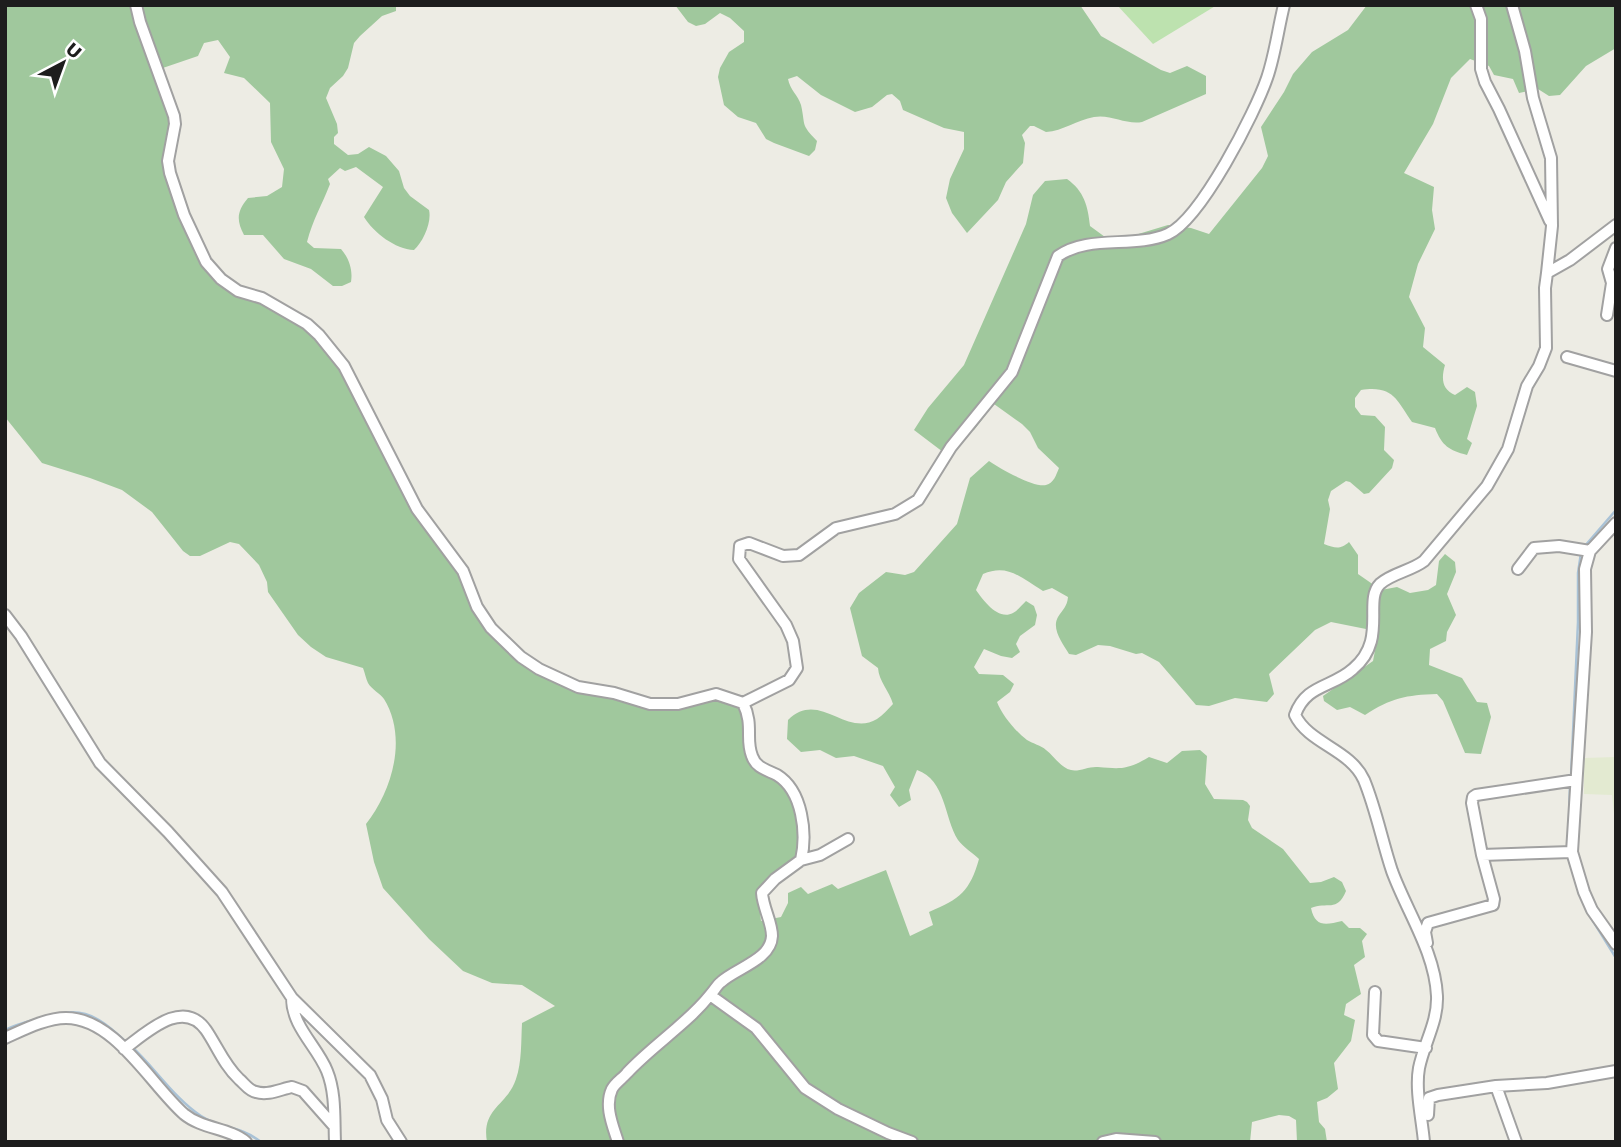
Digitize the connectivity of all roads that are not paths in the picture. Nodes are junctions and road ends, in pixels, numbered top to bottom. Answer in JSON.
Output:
{"nodes":[{"id":1,"x":136,"y":5,"type":"edge"},
{"id":2,"x":1284,"y":5,"type":"edge"},
{"id":3,"x":1476,"y":5,"type":"edge"},
{"id":4,"x":1512,"y":5,"type":"edge"},
{"id":5,"x":1616,"y":225,"type":"edge"},
{"id":6,"x":1552,"y":226,"type":"junction"},
{"id":7,"x":1616,"y":248,"type":"edge"},
{"id":8,"x":1547,"y":273,"type":"junction"},
{"id":9,"x":1614,"y":283,"type":"edge"},
{"id":10,"x":1607,"y":314,"type":"dead end"},
{"id":11,"x":1567,"y":357,"type":"dead end"},
{"id":12,"x":1616,"y":371,"type":"edge"},
{"id":13,"x":1616,"y":523,"type":"edge"},
{"id":14,"x":1586,"y":549,"type":"junction"},
{"id":15,"x":1518,"y":569,"type":"dead end"},
{"id":16,"x":5,"y":615,"type":"edge"},
{"id":17,"x":743,"y":703,"type":"junction"},
{"id":18,"x":1571,"y":780,"type":"junction"},
{"id":19,"x":848,"y":839,"type":"dead end"},
{"id":20,"x":1568,"y":852,"type":"junction"},
{"id":21,"x":1482,"y":855,"type":"junction"},
{"id":22,"x":802,"y":860,"type":"junction"},
{"id":23,"x":1616,"y":944,"type":"edge"},
{"id":24,"x":1427,"y":953,"type":"junction"},
{"id":25,"x":1375,"y":992,"type":"dead end"},
{"id":26,"x":710,"y":995,"type":"junction"},
{"id":27,"x":292,"y":998,"type":"junction"},
{"id":28,"x":5,"y":1038,"type":"edge"},
{"id":29,"x":127,"y":1046,"type":"junction"},
{"id":30,"x":1426,"y":1048,"type":"junction"},
{"id":31,"x":1616,"y":1071,"type":"edge"},
{"id":32,"x":1496,"y":1086,"type":"junction"},
{"id":33,"x":334,"y":1126,"type":"junction"},
{"id":34,"x":1423,"y":1136,"type":"edge"},
{"id":35,"x":246,"y":1142,"type":"edge"},
{"id":36,"x":335,"y":1142,"type":"edge"},
{"id":37,"x":401,"y":1142,"type":"edge"},
{"id":38,"x":618,"y":1142,"type":"edge"},
{"id":39,"x":912,"y":1142,"type":"edge"},
{"id":40,"x":1103,"y":1142,"type":"edge"},
{"id":41,"x":1156,"y":1142,"type":"edge"},
{"id":42,"x":1516,"y":1142,"type":"edge"}],
"edges":[{"from":1,"to":17,"type":"street"},
{"from":2,"to":17,"type":"street"},
{"from":3,"to":6,"type":"street"},
{"from":4,"to":6,"type":"street"},
{"from":5,"to":8,"type":"street"},
{"from":6,"to":8,"type":"street"},
{"from":7,"to":9,"type":"street"},
{"from":8,"to":24,"type":"street"},
{"from":9,"to":10,"type":"street"},
{"from":11,"to":12,"type":"street"},
{"from":13,"to":14,"type":"street"},
{"from":14,"to":15,"type":"street"},
{"from":14,"to":18,"type":"street"},
{"from":16,"to":27,"type":"street"},
{"from":17,"to":22,"type":"street"},
{"from":18,"to":20,"type":"street"},
{"from":18,"to":21,"type":"street"},
{"from":19,"to":22,"type":"street"},
{"from":20,"to":21,"type":"street"},
{"from":20,"to":23,"type":"street"},
{"from":21,"to":24,"type":"street"},
{"from":22,"to":26,"type":"street"},
{"from":24,"to":30,"type":"street"},
{"from":25,"to":30,"type":"street"},
{"from":26,"to":38,"type":"street"},
{"from":26,"to":39,"type":"street"},
{"from":27,"to":33,"type":"street"},
{"from":27,"to":37,"type":"street"},
{"from":28,"to":29,"type":"street"},
{"from":29,"to":33,"type":"street"},
{"from":29,"to":35,"type":"street"},
{"from":30,"to":34,"type":"street"},
{"from":31,"to":32,"type":"street"},
{"from":32,"to":34,"type":"street"},
{"from":32,"to":42,"type":"street"},
{"from":33,"to":36,"type":"street"},
{"from":40,"to":41,"type":"street"}]}
